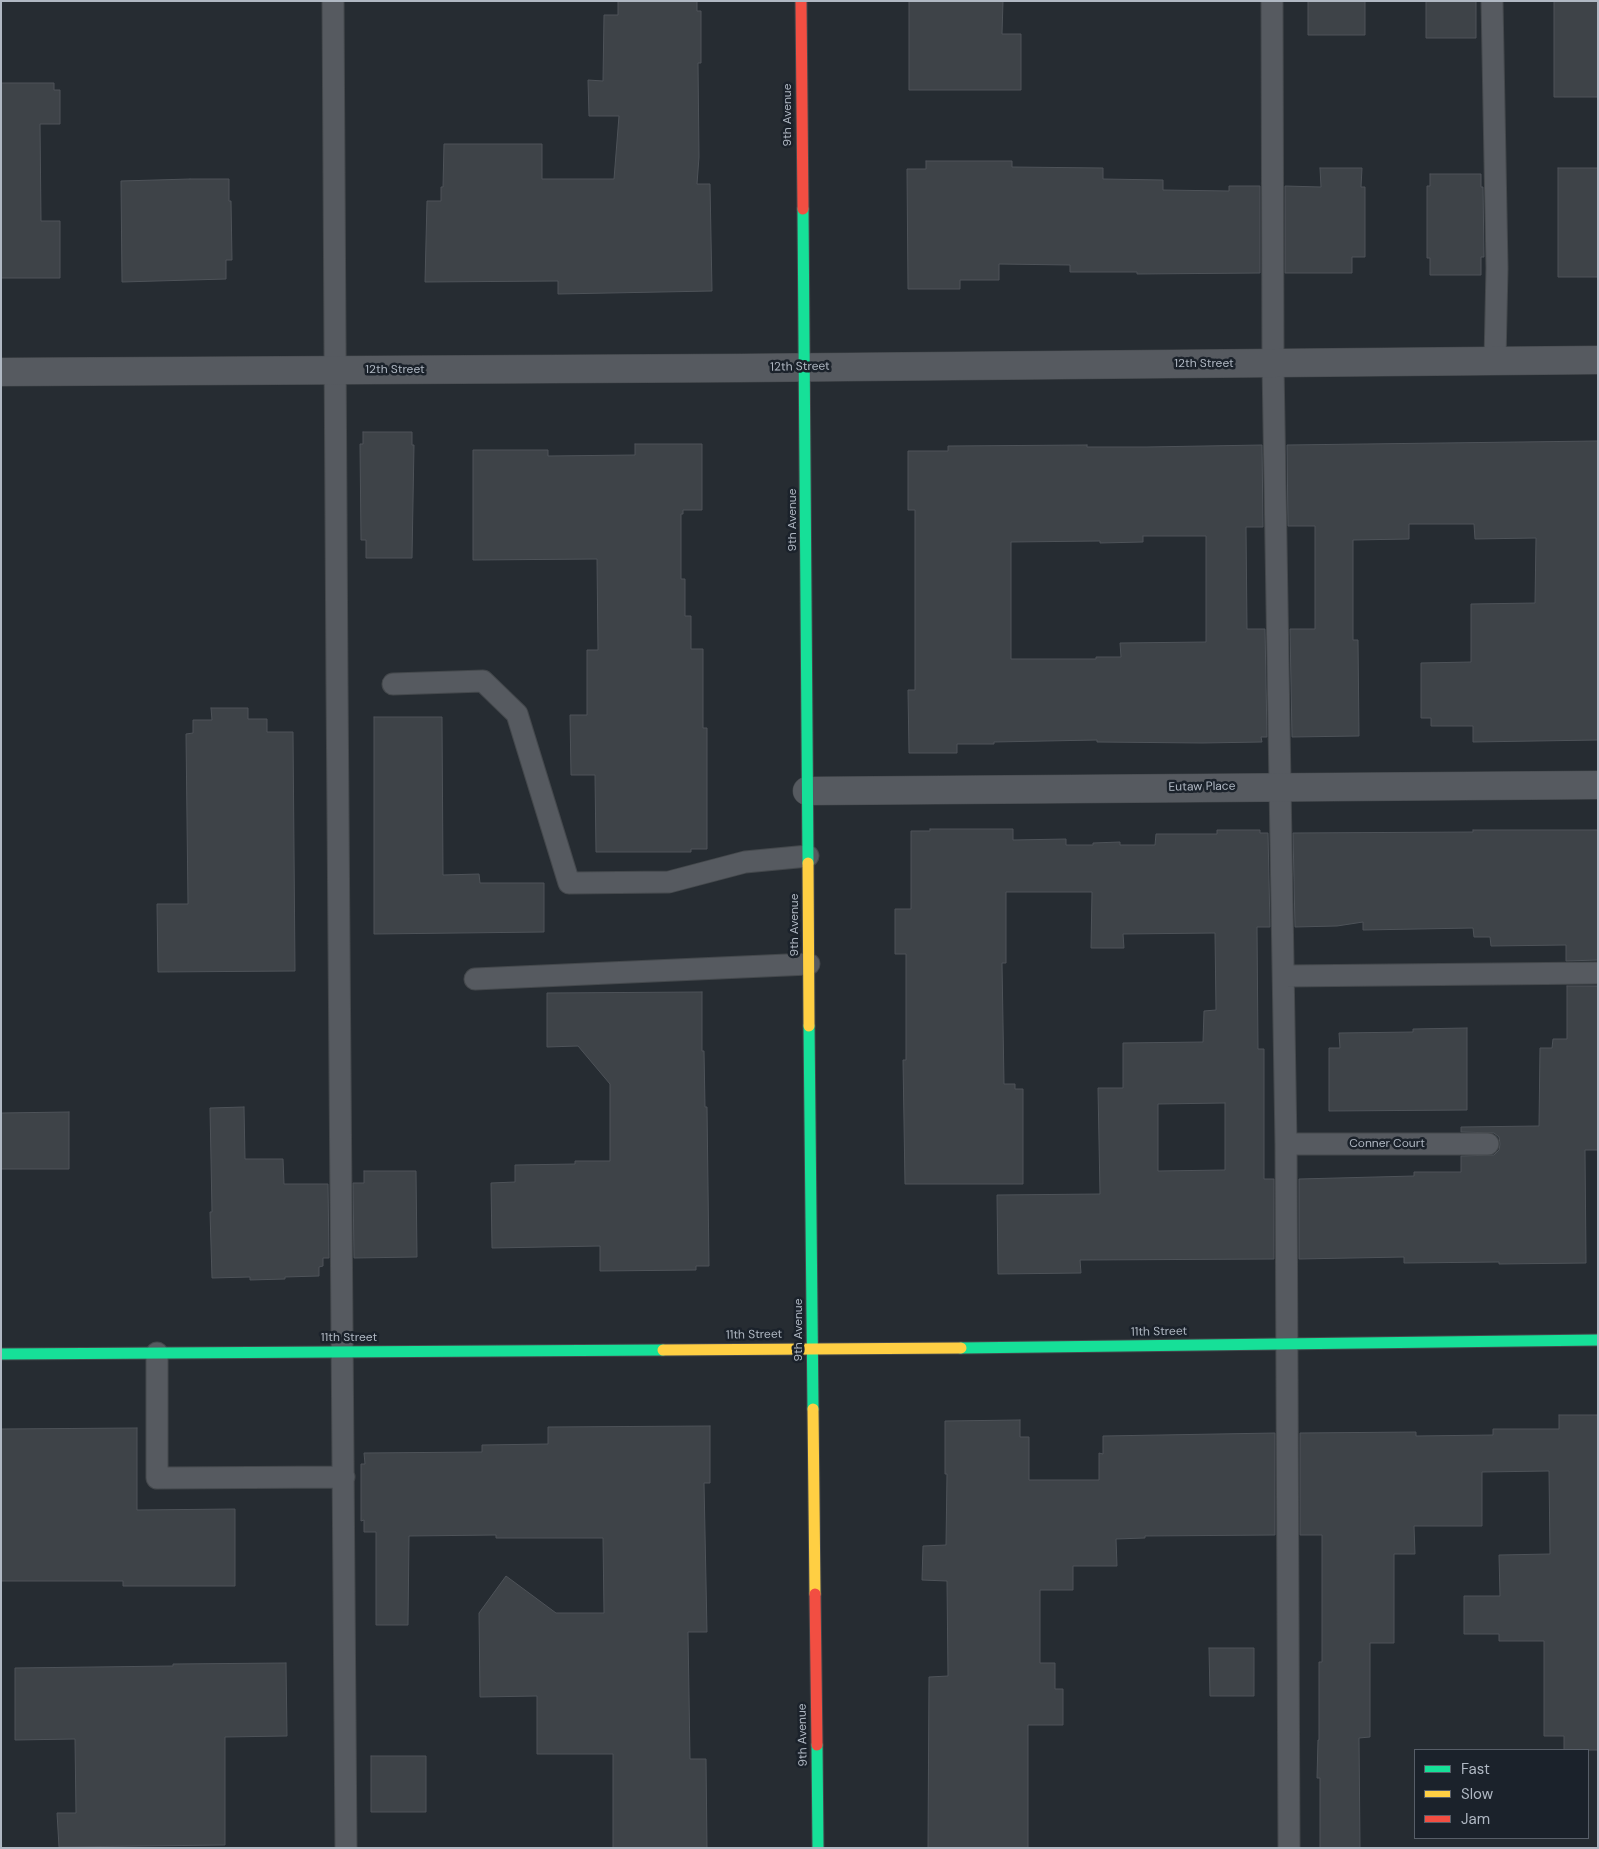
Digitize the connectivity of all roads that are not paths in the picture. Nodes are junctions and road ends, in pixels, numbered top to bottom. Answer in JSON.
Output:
{"nodes":[{"id":1,"x":333,"y":1,"type":"edge"},
{"id":2,"x":801,"y":1,"type":"edge"},
{"id":3,"x":1272,"y":1,"type":"edge"},
{"id":4,"x":1492,"y":1,"type":"edge"},
{"id":5,"x":1495,"y":360,"type":"junction"},
{"id":6,"x":1598,"y":360,"type":"edge"},
{"id":7,"x":1273,"y":364,"type":"junction"},
{"id":8,"x":805,"y":367,"type":"junction"},
{"id":9,"x":334,"y":371,"type":"junction"},
{"id":10,"x":1,"y":372,"type":"edge"},
{"id":11,"x":393,"y":684,"type":"dead end"},
{"id":12,"x":1598,"y":785,"type":"edge"},
{"id":13,"x":1281,"y":787,"type":"junction"},
{"id":14,"x":807,"y":791,"type":"junction"},
{"id":15,"x":808,"y":856,"type":"junction"},
{"id":16,"x":809,"y":964,"type":"junction"},
{"id":17,"x":1598,"y":973,"type":"edge"},
{"id":18,"x":1284,"y":976,"type":"junction"},
{"id":19,"x":475,"y":979,"type":"dead end"},
{"id":20,"x":1286,"y":1144,"type":"junction"},
{"id":21,"x":1488,"y":1144,"type":"dead end"},
{"id":22,"x":1598,"y":1340,"type":"edge"},
{"id":23,"x":1286,"y":1345,"type":"junction"},
{"id":24,"x":812,"y":1348,"type":"junction"},
{"id":25,"x":342,"y":1352,"type":"junction"},
{"id":26,"x":157,"y":1353,"type":"junction"},
{"id":27,"x":1,"y":1354,"type":"edge"},
{"id":28,"x":344,"y":1477,"type":"junction"},
{"id":29,"x":346,"y":1848,"type":"edge"},
{"id":30,"x":818,"y":1848,"type":"edge"},
{"id":31,"x":1289,"y":1848,"type":"edge"}],
"edges":[{"from":1,"to":9,"type":"lane"},
{"from":2,"to":8,"type":"street","name":"9th Avenue"},
{"from":3,"to":7,"type":"lane"},
{"from":4,"to":5,"type":"lane"},
{"from":5,"to":6,"type":"street","name":"12th Street"},
{"from":5,"to":7,"type":"street","name":"12th Street"},
{"from":7,"to":8,"type":"street","name":"12th Street"},
{"from":7,"to":13,"type":"lane"},
{"from":8,"to":9,"type":"street","name":"12th Street"},
{"from":8,"to":14,"type":"street","name":"9th Avenue"},
{"from":9,"to":10,"type":"street","name":"12th Street"},
{"from":9,"to":25,"type":"lane"},
{"from":11,"to":15,"type":"lane"},
{"from":12,"to":13,"type":"street","name":"Eutaw Place"},
{"from":13,"to":14,"type":"street","name":"Eutaw Place"},
{"from":13,"to":18,"type":"lane"},
{"from":14,"to":15,"type":"street","name":"9th Avenue"},
{"from":15,"to":16,"type":"street","name":"9th Avenue"},
{"from":16,"to":19,"type":"lane"},
{"from":16,"to":24,"type":"street","name":"9th Avenue"},
{"from":17,"to":18,"type":"lane"},
{"from":18,"to":20,"type":"lane"},
{"from":20,"to":21,"type":"lane","name":"Conner Court"},
{"from":20,"to":23,"type":"lane"},
{"from":22,"to":23,"type":"street","name":"11th Street"},
{"from":23,"to":24,"type":"street","name":"11th Street"},
{"from":23,"to":31,"type":"lane"},
{"from":24,"to":25,"type":"street","name":"11th Street"},
{"from":24,"to":30,"type":"street","name":"9th Avenue"},
{"from":25,"to":26,"type":"street","name":"11th Street"},
{"from":25,"to":28,"type":"lane"},
{"from":26,"to":27,"type":"street","name":"11th Street"},
{"from":26,"to":28,"type":"lane"},
{"from":28,"to":29,"type":"lane"}]}
